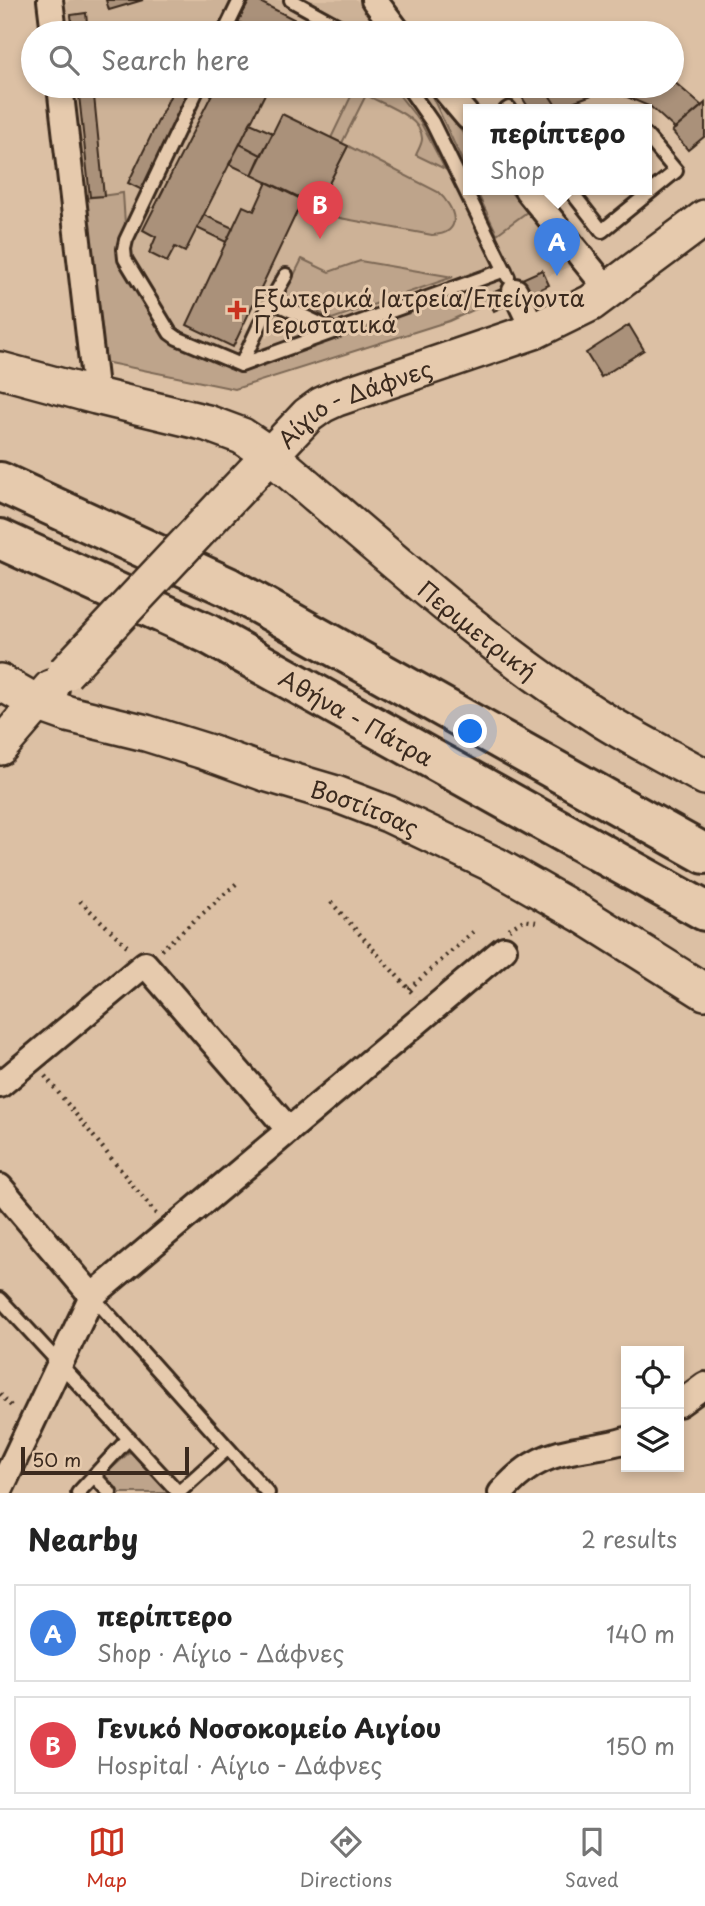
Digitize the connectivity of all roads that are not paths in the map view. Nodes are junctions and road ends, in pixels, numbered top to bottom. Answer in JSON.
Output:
{"nodes":[{"id":1,"x":50,"y":0,"type":"edge"},
{"id":2,"x":240,"y":0,"type":"edge"},
{"id":3,"x":291,"y":0,"type":"edge"},
{"id":4,"x":374,"y":0,"type":"edge"},
{"id":5,"x":53,"y":21,"type":"edge"},
{"id":6,"x":230,"y":21,"type":"edge"},
{"id":7,"x":329,"y":21,"type":"edge"},
{"id":8,"x":390,"y":21,"type":"edge"},
{"id":9,"x":61,"y":98,"type":"edge"},
{"id":10,"x":193,"y":98,"type":"edge"},
{"id":11,"x":415,"y":98,"type":"edge"},
{"id":12,"x":652,"y":142,"type":"edge"},
{"id":13,"x":463,"y":185,"type":"edge"},
{"id":14,"x":652,"y":190,"type":"edge"},
{"id":15,"x":468,"y":195,"type":"edge"},
{"id":16,"x":531,"y":195,"type":"edge"},
{"id":17,"x":574,"y":195,"type":"edge"},
{"id":18,"x":646,"y":195,"type":"edge"},
{"id":19,"x":705,"y":218,"type":"edge"},
{"id":20,"x":286,"y":275,"type":"dead end"},
{"id":21,"x":510,"y":281,"type":"junction"},
{"id":22,"x":609,"y":291,"type":"junction"},
{"id":23,"x":271,"y":301,"type":"junction"},
{"id":24,"x":335,"y":331,"type":"junction"},
{"id":25,"x":534,"y":331,"type":"junction"},
{"id":26,"x":241,"y":365,"type":"junction"},
{"id":27,"x":0,"y":370,"type":"edge"},
{"id":28,"x":96,"y":396,"type":"junction"},
{"id":29,"x":270,"y":455,"type":"junction"},
{"id":30,"x":0,"y":482,"type":"edge"},
{"id":31,"x":0,"y":539,"type":"edge"},
{"id":32,"x":0,"y":682,"type":"edge"},
{"id":33,"x":37,"y":703,"type":"junction"},
{"id":34,"x":0,"y":747,"type":"edge"},
{"id":35,"x":705,"y":777,"type":"edge"},
{"id":36,"x":705,"y":854,"type":"edge"},
{"id":37,"x":705,"y":911,"type":"edge"},
{"id":38,"x":504,"y":949,"type":"dead end"},
{"id":39,"x":705,"y":992,"type":"edge"},
{"id":40,"x":0,"y":1085,"type":"edge"},
{"id":41,"x":289,"y":1130,"type":"junction"},
{"id":42,"x":0,"y":1187,"type":"edge"},
{"id":43,"x":92,"y":1296,"type":"junction"},
{"id":44,"x":0,"y":1298,"type":"edge"},
{"id":45,"x":60,"y":1364,"type":"junction"},
{"id":46,"x":705,"y":1385,"type":"edge"},
{"id":47,"x":684,"y":1400,"type":"edge"},
{"id":48,"x":129,"y":1438,"type":"junction"},
{"id":49,"x":621,"y":1442,"type":"edge"},
{"id":50,"x":227,"y":1449,"type":"junction"},
{"id":51,"x":94,"y":1476,"type":"junction"},
{"id":52,"x":1,"y":1485,"type":"edge"},
{"id":53,"x":78,"y":1493,"type":"edge"},
{"id":54,"x":110,"y":1493,"type":"edge"},
{"id":55,"x":179,"y":1493,"type":"edge"},
{"id":56,"x":268,"y":1493,"type":"edge"},
{"id":57,"x":501,"y":1493,"type":"edge"}],
"edges":[{"from":1,"to":5,"type":"street"},
{"from":2,"to":6,"type":"lane"},
{"from":3,"to":7,"type":"lane"},
{"from":4,"to":8,"type":"street"},
{"from":9,"to":28,"type":"street"},
{"from":10,"to":26,"type":"lane"},
{"from":11,"to":13,"type":"lane"},
{"from":12,"to":14,"type":"lane"},
{"from":15,"to":21,"type":"lane"},
{"from":16,"to":22,"type":"street"},
{"from":17,"to":18,"type":"lane"},
{"from":19,"to":22,"type":"street","name":"Αίγιο - Δάφνες"},
{"from":20,"to":23,"type":"lane"},
{"from":21,"to":24,"type":"lane"},
{"from":21,"to":25,"type":"street"},
{"from":22,"to":25,"type":"street","name":"Αίγιο - Δάφνες"},
{"from":23,"to":24,"type":"lane"},
{"from":23,"to":26,"type":"lane"},
{"from":24,"to":26,"type":"lane"},
{"from":25,"to":29,"type":"street","name":"Αίγιο - Δάφνες"},
{"from":27,"to":28,"type":"street","name":"Περιμετρική"},
{"from":28,"to":29,"type":"street","name":"Περιμετρική"},
{"from":29,"to":33,"type":"street","name":"Αίγιο - Δάφνες","bridge":true},
{"from":29,"to":35,"type":"street","name":"Περιμετρική"},
{"from":30,"to":36,"type":"highway"},
{"from":31,"to":37,"type":"highway","name":"Αθήνα - Πάτρα"},
{"from":32,"to":33,"type":"street","name":"Βοστίτσας"},
{"from":33,"to":34,"type":"street","name":"Αίγιο - Δάφνες"},
{"from":33,"to":39,"type":"street","name":"Βοστίτσας"},
{"from":38,"to":41,"type":"street"},
{"from":40,"to":41,"type":"street"},
{"from":41,"to":43,"type":"street"},
{"from":42,"to":43,"type":"street"},
{"from":43,"to":45,"type":"street"},
{"from":43,"to":50,"type":"lane"},
{"from":44,"to":45,"type":"lane"},
{"from":45,"to":48,"type":"lane"},
{"from":45,"to":52,"type":"street"},
{"from":46,"to":47,"type":"street"},
{"from":48,"to":51,"type":"lane"},
{"from":48,"to":55,"type":"lane"},
{"from":49,"to":57,"type":"street"},
{"from":50,"to":55,"type":"lane"},
{"from":50,"to":56,"type":"lane"},
{"from":51,"to":53,"type":"lane"},
{"from":51,"to":54,"type":"lane"}]}
